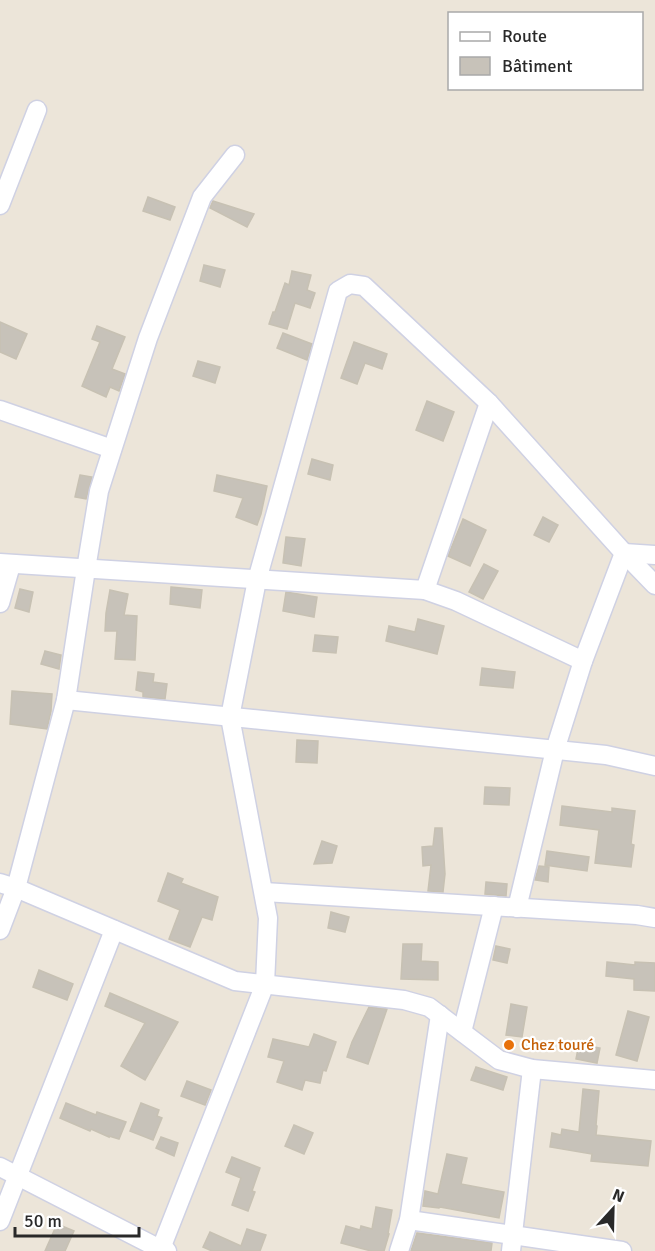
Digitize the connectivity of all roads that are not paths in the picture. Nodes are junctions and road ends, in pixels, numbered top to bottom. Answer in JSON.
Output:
{"nodes":[{"id":1,"x":37,"y":110,"type":"dead end"},
{"id":2,"x":235,"y":155,"type":"dead end"},
{"id":3,"x":0,"y":205,"type":"edge"},
{"id":4,"x":489,"y":403,"type":"junction"},
{"id":5,"x":0,"y":410,"type":"edge"},
{"id":6,"x":112,"y":450,"type":"junction"},
{"id":7,"x":624,"y":553,"type":"junction"},
{"id":8,"x":655,"y":555,"type":"edge"},
{"id":9,"x":5,"y":564,"type":"edge"},
{"id":10,"x":86,"y":569,"type":"junction"},
{"id":11,"x":257,"y":580,"type":"junction"},
{"id":12,"x":655,"y":585,"type":"edge"},
{"id":13,"x":425,"y":590,"type":"junction"},
{"id":14,"x":0,"y":603,"type":"edge"},
{"id":15,"x":583,"y":661,"type":"junction"},
{"id":16,"x":66,"y":700,"type":"junction"},
{"id":17,"x":230,"y":717,"type":"junction"},
{"id":18,"x":555,"y":750,"type":"junction"},
{"id":19,"x":655,"y":766,"type":"edge"},
{"id":20,"x":8,"y":886,"type":"edge"},
{"id":21,"x":264,"y":892,"type":"junction"},
{"id":22,"x":494,"y":906,"type":"junction"},
{"id":23,"x":517,"y":908,"type":"junction"},
{"id":24,"x":655,"y":918,"type":"edge"},
{"id":25,"x":0,"y":930,"type":"edge"},
{"id":26,"x":114,"y":930,"type":"junction"},
{"id":27,"x":265,"y":984,"type":"junction"},
{"id":28,"x":440,"y":1015,"type":"junction"},
{"id":29,"x":462,"y":1032,"type":"junction"},
{"id":30,"x":532,"y":1069,"type":"junction"},
{"id":31,"x":655,"y":1080,"type":"edge"},
{"id":32,"x":0,"y":1167,"type":"edge"},
{"id":33,"x":18,"y":1176,"type":"junction"},
{"id":34,"x":409,"y":1220,"type":"junction"},
{"id":35,"x":0,"y":1221,"type":"edge"},
{"id":36,"x":512,"y":1243,"type":"edge"},
{"id":37,"x":162,"y":1250,"type":"edge"},
{"id":38,"x":399,"y":1251,"type":"edge"},
{"id":39,"x":622,"y":1251,"type":"edge"}],
"edges":[{"from":1,"to":3,"type":"street"},
{"from":2,"to":6,"type":"street"},
{"from":4,"to":7,"type":"street"},
{"from":4,"to":11,"type":"street"},
{"from":4,"to":13,"type":"street"},
{"from":5,"to":6,"type":"street"},
{"from":6,"to":10,"type":"street"},
{"from":7,"to":8,"type":"street"},
{"from":7,"to":12,"type":"street"},
{"from":7,"to":15,"type":"street"},
{"from":9,"to":10,"type":"street"},
{"from":9,"to":14,"type":"street"},
{"from":10,"to":11,"type":"street"},
{"from":10,"to":16,"type":"street"},
{"from":11,"to":13,"type":"street"},
{"from":11,"to":17,"type":"street"},
{"from":13,"to":15,"type":"street"},
{"from":15,"to":18,"type":"street"},
{"from":16,"to":17,"type":"street"},
{"from":16,"to":20,"type":"street"},
{"from":17,"to":18,"type":"street"},
{"from":17,"to":21,"type":"street"},
{"from":18,"to":19,"type":"street"},
{"from":18,"to":23,"type":"street"},
{"from":20,"to":25,"type":"street"},
{"from":20,"to":26,"type":"street"},
{"from":21,"to":22,"type":"street"},
{"from":21,"to":27,"type":"street"},
{"from":22,"to":23,"type":"street"},
{"from":22,"to":29,"type":"street"},
{"from":23,"to":24,"type":"street"},
{"from":26,"to":27,"type":"street"},
{"from":26,"to":33,"type":"street"},
{"from":27,"to":28,"type":"street"},
{"from":27,"to":37,"type":"street"},
{"from":28,"to":29,"type":"street"},
{"from":28,"to":34,"type":"street"},
{"from":29,"to":30,"type":"street"},
{"from":30,"to":31,"type":"street"},
{"from":30,"to":36,"type":"street"},
{"from":32,"to":33,"type":"street"},
{"from":33,"to":35,"type":"street"},
{"from":33,"to":37,"type":"street"},
{"from":34,"to":36,"type":"street"},
{"from":34,"to":38,"type":"street"},
{"from":36,"to":39,"type":"street"}]}
